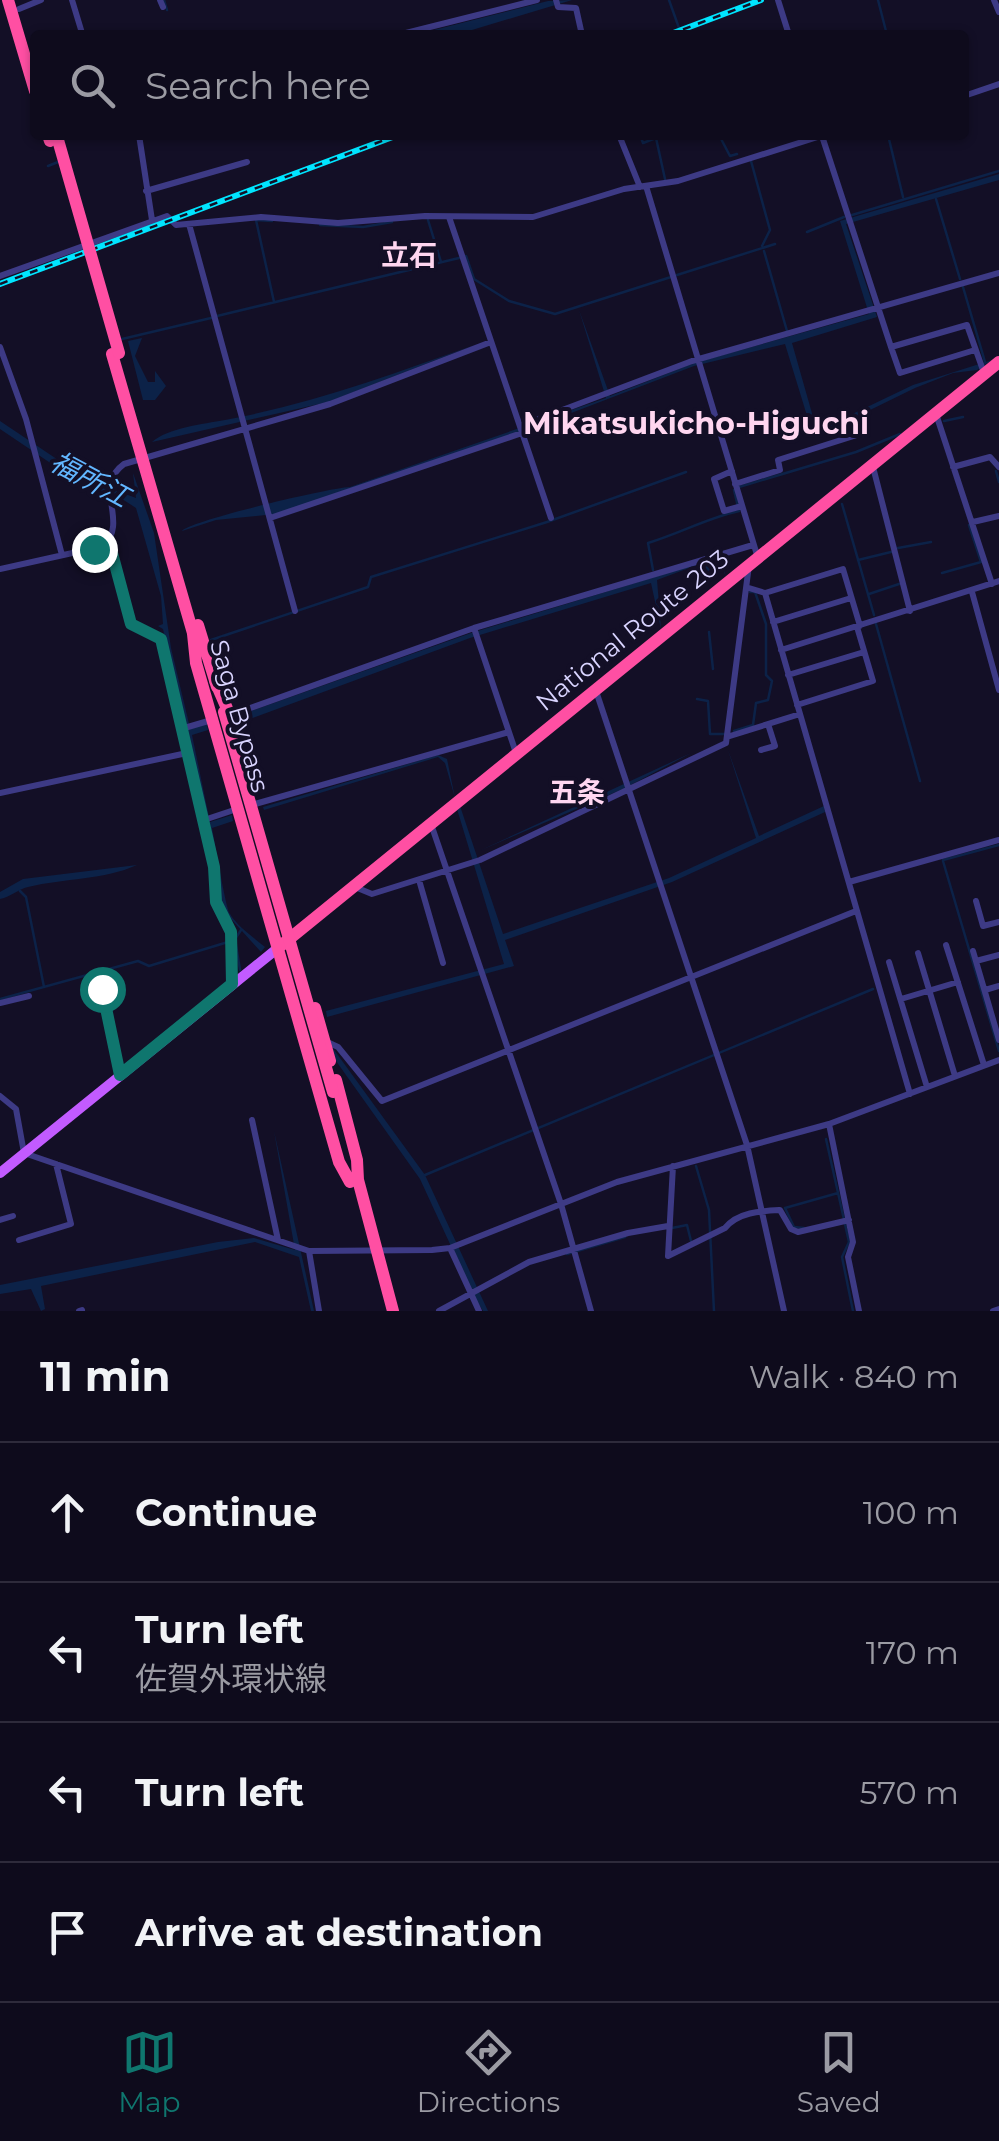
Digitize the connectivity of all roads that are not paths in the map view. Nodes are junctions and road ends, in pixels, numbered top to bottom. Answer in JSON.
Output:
{"nodes":[{"id":1,"x":41,"y":0,"type":"edge"},
{"id":2,"x":72,"y":0,"type":"edge"},
{"id":3,"x":538,"y":0,"type":"edge"},
{"id":4,"x":583,"y":0,"type":"edge"},
{"id":5,"x":778,"y":0,"type":"edge"},
{"id":6,"x":994,"y":0,"type":"edge"},
{"id":7,"x":15,"y":3,"type":"edge"},
{"id":8,"x":557,"y":4,"type":"edge"},
{"id":9,"x":576,"y":8,"type":"junction"},
{"id":10,"x":999,"y":12,"type":"edge"},
{"id":11,"x":81,"y":30,"type":"edge"},
{"id":12,"x":418,"y":30,"type":"edge"},
{"id":13,"x":581,"y":30,"type":"edge"},
{"id":14,"x":787,"y":30,"type":"edge"},
{"id":15,"x":30,"y":48,"type":"edge"},
{"id":16,"x":30,"y":69,"type":"edge"},
{"id":17,"x":999,"y":84,"type":"edge"},
{"id":18,"x":969,"y":94,"type":"edge"},
{"id":19,"x":54,"y":140,"type":"edge"},
{"id":20,"x":140,"y":140,"type":"edge"},
{"id":21,"x":620,"y":140,"type":"edge"},
{"id":22,"x":807,"y":140,"type":"edge"},
{"id":23,"x":825,"y":140,"type":"edge"},
{"id":24,"x":247,"y":162,"type":"dead end"},
{"id":25,"x":643,"y":186,"type":"junction"},
{"id":26,"x":146,"y":191,"type":"junction"},
{"id":27,"x":449,"y":217,"type":"junction"},
{"id":28,"x":152,"y":220,"type":"junction"},
{"id":29,"x":189,"y":224,"type":"junction"},
{"id":30,"x":999,"y":273,"type":"edge"},
{"id":31,"x":0,"y":276,"type":"edge"},
{"id":32,"x":878,"y":308,"type":"junction"},
{"id":33,"x":492,"y":342,"type":"junction"},
{"id":34,"x":891,"y":347,"type":"junction"},
{"id":35,"x":0,"y":348,"type":"edge"},
{"id":36,"x":975,"y":350,"type":"junction"},
{"id":37,"x":699,"y":359,"type":"junction"},
{"id":38,"x":999,"y":362,"type":"edge"},
{"id":39,"x":982,"y":369,"type":"junction"},
{"id":40,"x":11,"y":377,"type":"junction"},
{"id":41,"x":0,"y":380,"type":"edge"},
{"id":42,"x":936,"y":412,"type":"junction"},
{"id":43,"x":244,"y":423,"type":"junction"},
{"id":44,"x":521,"y":429,"type":"junction"},
{"id":45,"x":860,"y":434,"type":"dead end"},
{"id":46,"x":145,"y":458,"type":"junction"},
{"id":47,"x":871,"y":465,"type":"junction"},
{"id":48,"x":953,"y":467,"type":"junction"},
{"id":49,"x":999,"y":468,"type":"edge"},
{"id":50,"x":732,"y":472,"type":"junction"},
{"id":51,"x":735,"y":484,"type":"junction"},
{"id":52,"x":739,"y":507,"type":"junction"},
{"id":53,"x":268,"y":513,"type":"junction"},
{"id":54,"x":999,"y":516,"type":"edge"},
{"id":55,"x":551,"y":518,"type":"dead end"},
{"id":56,"x":973,"y":522,"type":"junction"},
{"id":57,"x":104,"y":546,"type":"junction"},
{"id":58,"x":62,"y":555,"type":"junction"},
{"id":59,"x":753,"y":555,"type":"junction"},
{"id":60,"x":0,"y":568,"type":"edge"},
{"id":61,"x":996,"y":582,"type":"edge"},
{"id":62,"x":749,"y":588,"type":"junction"},
{"id":63,"x":972,"y":592,"type":"junction"},
{"id":64,"x":764,"y":593,"type":"junction"},
{"id":65,"x":851,"y":598,"type":"junction"},
{"id":66,"x":296,"y":611,"type":"dead end"},
{"id":67,"x":910,"y":611,"type":"junction"},
{"id":68,"x":773,"y":622,"type":"junction"},
{"id":69,"x":858,"y":626,"type":"junction"},
{"id":70,"x":474,"y":628,"type":"junction"},
{"id":71,"x":781,"y":650,"type":"junction"},
{"id":72,"x":864,"y":652,"type":"junction"},
{"id":73,"x":788,"y":675,"type":"junction"},
{"id":74,"x":595,"y":689,"type":"junction"},
{"id":75,"x":999,"y":690,"type":"edge"},
{"id":76,"x":797,"y":705,"type":"junction"},
{"id":77,"x":800,"y":714,"type":"junction"},
{"id":78,"x":220,"y":715,"type":"junction"},
{"id":79,"x":768,"y":724,"type":"junction"},
{"id":80,"x":181,"y":729,"type":"junction"},
{"id":81,"x":509,"y":732,"type":"junction"},
{"id":82,"x":730,"y":736,"type":"junction"},
{"id":83,"x":761,"y":750,"type":"dead end"},
{"id":84,"x":187,"y":753,"type":"junction"},
{"id":85,"x":516,"y":754,"type":"junction"},
{"id":86,"x":628,"y":785,"type":"junction"},
{"id":87,"x":0,"y":793,"type":"edge"},
{"id":88,"x":256,"y":804,"type":"junction"},
{"id":89,"x":236,"y":809,"type":"junction"},
{"id":90,"x":201,"y":822,"type":"junction"},
{"id":91,"x":431,"y":823,"type":"junction"},
{"id":92,"x":999,"y":840,"type":"edge"},
{"id":93,"x":447,"y":872,"type":"junction"},
{"id":94,"x":419,"y":880,"type":"junction"},
{"id":95,"x":849,"y":882,"type":"junction"},
{"id":96,"x":354,"y":887,"type":"junction"},
{"id":97,"x":976,"y":901,"type":"dead end"},
{"id":98,"x":856,"y":911,"type":"junction"},
{"id":99,"x":999,"y":922,"type":"edge"},
{"id":100,"x":294,"y":935,"type":"junction"},
{"id":101,"x":946,"y":945,"type":"dead end"},
{"id":102,"x":278,"y":948,"type":"junction"},
{"id":103,"x":974,"y":950,"type":"dead end"},
{"id":104,"x":918,"y":954,"type":"dead end"},
{"id":105,"x":999,"y":954,"type":"edge"},
{"id":106,"x":976,"y":960,"type":"junction"},
{"id":107,"x":889,"y":962,"type":"dead end"},
{"id":108,"x":444,"y":963,"type":"dead end"},
{"id":109,"x":691,"y":976,"type":"junction"},
{"id":110,"x":958,"y":982,"type":"junction"},
{"id":111,"x":232,"y":984,"type":"junction"},
{"id":112,"x":999,"y":986,"type":"edge"},
{"id":113,"x":102,"y":989,"type":"dead end"},
{"id":114,"x":985,"y":990,"type":"junction"},
{"id":115,"x":930,"y":991,"type":"junction"},
{"id":116,"x":29,"y":996,"type":"dead end"},
{"id":117,"x":900,"y":999,"type":"junction"},
{"id":118,"x":0,"y":1003,"type":"edge"},
{"id":119,"x":996,"y":1020,"type":"edge"},
{"id":120,"x":999,"y":1040,"type":"edge"},
{"id":121,"x":325,"y":1041,"type":"junction"},
{"id":122,"x":508,"y":1050,"type":"junction"},
{"id":123,"x":999,"y":1060,"type":"edge"},
{"id":124,"x":984,"y":1065,"type":"junction"},
{"id":125,"x":120,"y":1075,"type":"junction"},
{"id":126,"x":956,"y":1076,"type":"junction"},
{"id":127,"x":927,"y":1088,"type":"junction"},
{"id":128,"x":910,"y":1094,"type":"junction"},
{"id":129,"x":0,"y":1096,"type":"edge"},
{"id":130,"x":252,"y":1120,"type":"dead end"},
{"id":131,"x":830,"y":1124,"type":"junction"},
{"id":132,"x":747,"y":1145,"type":"junction"},
{"id":133,"x":24,"y":1152,"type":"junction"},
{"id":134,"x":56,"y":1163,"type":"junction"},
{"id":135,"x":673,"y":1166,"type":"junction"},
{"id":136,"x":0,"y":1173,"type":"edge"},
{"id":137,"x":354,"y":1181,"type":"junction"},
{"id":138,"x":561,"y":1204,"type":"junction"},
{"id":139,"x":763,"y":1211,"type":"junction"},
{"id":140,"x":14,"y":1216,"type":"dead end"},
{"id":141,"x":0,"y":1220,"type":"edge"},
{"id":142,"x":845,"y":1221,"type":"junction"},
{"id":143,"x":668,"y":1228,"type":"junction"},
{"id":144,"x":20,"y":1240,"type":"dead end"},
{"id":145,"x":278,"y":1240,"type":"junction"},
{"id":146,"x":450,"y":1248,"type":"junction"},
{"id":147,"x":573,"y":1249,"type":"junction"},
{"id":148,"x":306,"y":1250,"type":"junction"},
{"id":149,"x":373,"y":1250,"type":"junction"},
{"id":150,"x":470,"y":1292,"type":"junction"},
{"id":151,"x":319,"y":1311,"type":"edge"},
{"id":152,"x":386,"y":1311,"type":"edge"},
{"id":153,"x":394,"y":1311,"type":"edge"},
{"id":154,"x":439,"y":1311,"type":"edge"},
{"id":155,"x":479,"y":1311,"type":"edge"},
{"id":156,"x":591,"y":1311,"type":"edge"},
{"id":157,"x":784,"y":1311,"type":"edge"},
{"id":158,"x":860,"y":1311,"type":"edge"}],
"edges":[{"from":1,"to":7,"type":"street"},
{"from":2,"to":11,"type":"street"},
{"from":3,"to":12,"type":"street"},
{"from":4,"to":9,"type":"street"},
{"from":5,"to":14,"type":"street"},
{"from":6,"to":10,"type":"street"},
{"from":7,"to":15,"type":"highway"},
{"from":7,"to":16,"type":"highway"},
{"from":8,"to":9,"type":"street"},
{"from":9,"to":13,"type":"street"},
{"from":17,"to":18,"type":"street"},
{"from":19,"to":46,"type":"highway","name":"Saga Bypass","bridge":true},
{"from":20,"to":26,"type":"street"},
{"from":21,"to":25,"type":"street"},
{"from":22,"to":25,"type":"street"},
{"from":23,"to":32,"type":"street"},
{"from":24,"to":26,"type":"street"},
{"from":25,"to":27,"type":"street"},
{"from":25,"to":37,"type":"street"},
{"from":26,"to":28,"type":"street"},
{"from":27,"to":29,"type":"street"},
{"from":27,"to":33,"type":"street"},
{"from":28,"to":29,"type":"street"},
{"from":28,"to":31,"type":"street"},
{"from":29,"to":43,"type":"street"},
{"from":30,"to":32,"type":"street"},
{"from":32,"to":34,"type":"street"},
{"from":32,"to":37,"type":"street"},
{"from":33,"to":43,"type":"street"},
{"from":33,"to":44,"type":"street"},
{"from":34,"to":36,"type":"street"},
{"from":34,"to":36,"type":"street"},
{"from":35,"to":40,"type":"street"},
{"from":36,"to":39,"type":"street"},
{"from":37,"to":44,"type":"street"},
{"from":37,"to":50,"type":"street"},
{"from":38,"to":39,"type":"highway","name":"National Route 203"},
{"from":39,"to":42,"type":"highway","name":"National Route 203"},
{"from":40,"to":41,"type":"street"},
{"from":40,"to":58,"type":"street"},
{"from":42,"to":47,"type":"highway","name":"National Route 203"},
{"from":42,"to":48,"type":"street"},
{"from":43,"to":46,"type":"street"},
{"from":43,"to":53,"type":"street"},
{"from":44,"to":53,"type":"street"},
{"from":44,"to":55,"type":"street"},
{"from":45,"to":51,"type":"street"},
{"from":46,"to":57,"type":"street"},
{"from":46,"to":78,"type":"highway","name":"Saga Bypass"},
{"from":46,"to":78,"type":"highway","name":"Saga Bypass"},
{"from":47,"to":59,"type":"highway","name":"National Route 203"},
{"from":47,"to":67,"type":"street"},
{"from":48,"to":49,"type":"street"},
{"from":48,"to":56,"type":"street"},
{"from":50,"to":51,"type":"street"},
{"from":50,"to":52,"type":"street"},
{"from":51,"to":52,"type":"street"},
{"from":52,"to":59,"type":"street"},
{"from":53,"to":66,"type":"street"},
{"from":54,"to":56,"type":"street"},
{"from":56,"to":61,"type":"street"},
{"from":57,"to":58,"type":"street"},
{"from":57,"to":80,"type":"street"},
{"from":58,"to":60,"type":"street"},
{"from":59,"to":62,"type":"street"},
{"from":59,"to":70,"type":"street"},
{"from":59,"to":74,"type":"highway","name":"National Route 203"},
{"from":61,"to":63,"type":"street"},
{"from":62,"to":64,"type":"street"},
{"from":62,"to":82,"type":"street"},
{"from":63,"to":67,"type":"street"},
{"from":63,"to":75,"type":"street"},
{"from":64,"to":65,"type":"street"},
{"from":64,"to":68,"type":"street"},
{"from":65,"to":68,"type":"street"},
{"from":65,"to":69,"type":"street"},
{"from":67,"to":69,"type":"street"},
{"from":68,"to":71,"type":"street"},
{"from":69,"to":71,"type":"street"},
{"from":69,"to":72,"type":"street"},
{"from":70,"to":78,"type":"street"},
{"from":70,"to":81,"type":"street"},
{"from":71,"to":73,"type":"street"},
{"from":72,"to":73,"type":"street"},
{"from":72,"to":76,"type":"street"},
{"from":73,"to":76,"type":"street"},
{"from":74,"to":85,"type":"highway","name":"National Route 203"},
{"from":74,"to":86,"type":"street"},
{"from":76,"to":77,"type":"street"},
{"from":77,"to":79,"type":"street"},
{"from":77,"to":95,"type":"street"},
{"from":78,"to":80,"type":"street"},
{"from":78,"to":88,"type":"highway"},
{"from":78,"to":89,"type":"highway"},
{"from":78,"to":137,"type":"highway","name":"Saga Bypass","bridge":true},
{"from":79,"to":82,"type":"street"},
{"from":79,"to":83,"type":"street"},
{"from":80,"to":84,"type":"street"},
{"from":81,"to":85,"type":"street"},
{"from":81,"to":88,"type":"street"},
{"from":82,"to":86,"type":"street"},
{"from":84,"to":87,"type":"street"},
{"from":84,"to":90,"type":"street"},
{"from":85,"to":91,"type":"highway","name":"National Route 203"},
{"from":86,"to":93,"type":"street"},
{"from":86,"to":109,"type":"street"},
{"from":88,"to":100,"type":"highway"},
{"from":89,"to":90,"type":"street"},
{"from":89,"to":102,"type":"highway"},
{"from":90,"to":111,"type":"street"},
{"from":91,"to":93,"type":"street"},
{"from":91,"to":96,"type":"highway","name":"National Route 203"},
{"from":92,"to":95,"type":"street"},
{"from":93,"to":94,"type":"street"},
{"from":93,"to":122,"type":"street"},
{"from":94,"to":96,"type":"street"},
{"from":94,"to":108,"type":"street"},
{"from":95,"to":98,"type":"street"},
{"from":96,"to":100,"type":"highway","name":"National Route 203"},
{"from":97,"to":99,"type":"street"},
{"from":98,"to":109,"type":"street"},
{"from":98,"to":128,"type":"street"},
{"from":100,"to":102,"type":"highway","name":"National Route 203"},
{"from":100,"to":121,"type":"highway"},
{"from":101,"to":110,"type":"street"},
{"from":102,"to":111,"type":"main road"},
{"from":102,"to":137,"type":"highway"},
{"from":103,"to":106,"type":"street"},
{"from":104,"to":115,"type":"street"},
{"from":105,"to":106,"type":"street"},
{"from":106,"to":114,"type":"street"},
{"from":107,"to":117,"type":"street"},
{"from":109,"to":122,"type":"street"},
{"from":109,"to":132,"type":"street"},
{"from":110,"to":115,"type":"street"},
{"from":110,"to":124,"type":"street"},
{"from":111,"to":125,"type":"main road"},
{"from":112,"to":114,"type":"street"},
{"from":113,"to":125,"type":"street"},
{"from":114,"to":119,"type":"street"},
{"from":115,"to":117,"type":"street"},
{"from":115,"to":126,"type":"street"},
{"from":116,"to":118,"type":"street"},
{"from":117,"to":127,"type":"street"},
{"from":119,"to":120,"type":"street"},
{"from":121,"to":122,"type":"street"},
{"from":121,"to":137,"type":"highway"},
{"from":122,"to":138,"type":"street"},
{"from":123,"to":124,"type":"street"},
{"from":124,"to":126,"type":"street"},
{"from":125,"to":133,"type":"main road"},
{"from":126,"to":127,"type":"street"},
{"from":127,"to":128,"type":"street"},
{"from":128,"to":131,"type":"street"},
{"from":129,"to":133,"type":"street"},
{"from":130,"to":145,"type":"street"},
{"from":131,"to":132,"type":"street"},
{"from":131,"to":142,"type":"street"},
{"from":132,"to":135,"type":"street"},
{"from":132,"to":139,"type":"street"},
{"from":133,"to":134,"type":"street"},
{"from":133,"to":136,"type":"main road"},
{"from":134,"to":144,"type":"street"},
{"from":134,"to":145,"type":"street"},
{"from":135,"to":138,"type":"street"},
{"from":135,"to":143,"type":"street"},
{"from":137,"to":149,"type":"highway","name":"Saga Bypass"},
{"from":138,"to":146,"type":"street"},
{"from":138,"to":147,"type":"street"},
{"from":139,"to":142,"type":"street"},
{"from":139,"to":143,"type":"street"},
{"from":139,"to":157,"type":"street"},
{"from":140,"to":141,"type":"street"},
{"from":142,"to":158,"type":"street"},
{"from":143,"to":147,"type":"street"},
{"from":145,"to":148,"type":"street"},
{"from":146,"to":149,"type":"street"},
{"from":146,"to":150,"type":"street"},
{"from":147,"to":150,"type":"street"},
{"from":147,"to":156,"type":"street"},
{"from":148,"to":149,"type":"street"},
{"from":148,"to":151,"type":"street"},
{"from":149,"to":152,"type":"highway","name":"Saga Bypass"},
{"from":149,"to":153,"type":"highway","name":"Saga Bypass"},
{"from":150,"to":154,"type":"street"},
{"from":150,"to":155,"type":"street"}]}
